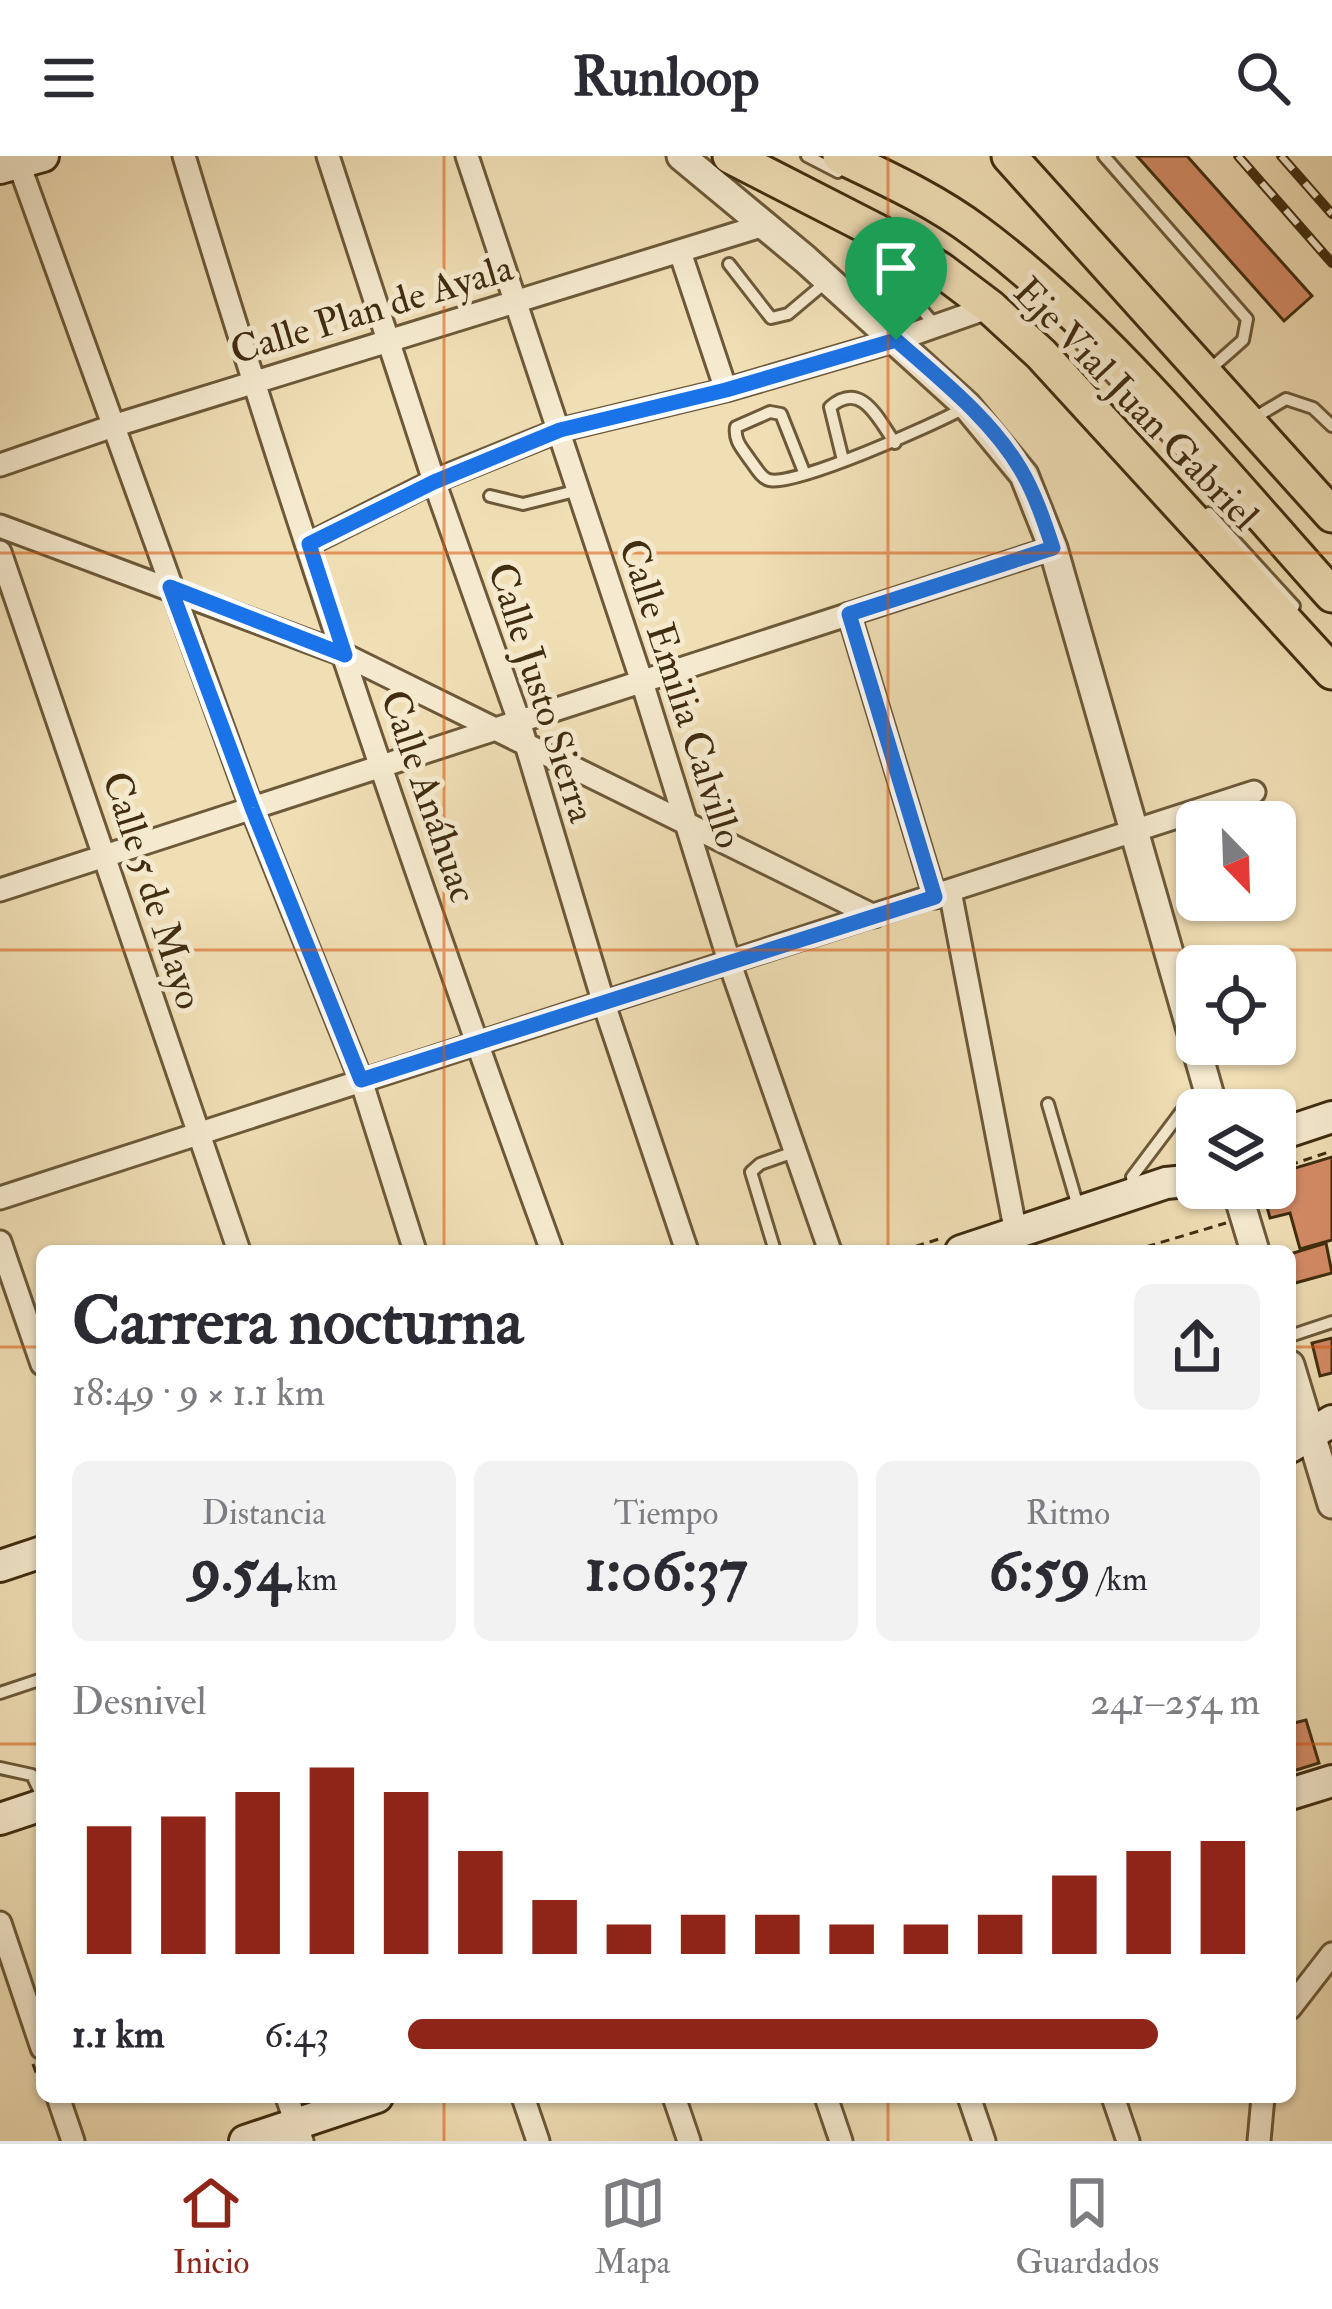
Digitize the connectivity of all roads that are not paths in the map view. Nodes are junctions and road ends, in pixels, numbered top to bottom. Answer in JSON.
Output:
{"nodes":[{"id":1,"x":184,"y":156,"type":"edge"},
{"id":2,"x":328,"y":156,"type":"edge"},
{"id":3,"x":467,"y":156,"type":"edge"},
{"id":4,"x":681,"y":156,"type":"edge"},
{"id":5,"x":730,"y":156,"type":"edge"},
{"id":6,"x":761,"y":156,"type":"edge"},
{"id":7,"x":807,"y":156,"type":"edge"},
{"id":8,"x":1010,"y":156,"type":"edge"},
{"id":9,"x":1104,"y":156,"type":"edge"},
{"id":10,"x":13,"y":159,"type":"edge"},
{"id":11,"x":779,"y":165,"type":"dead end"},
{"id":12,"x":843,"y":166,"type":"edge"},
{"id":13,"x":888,"y":220,"type":"dead end"},
{"id":14,"x":764,"y":225,"type":"junction"},
{"id":15,"x":906,"y":230,"type":"dead end"},
{"id":16,"x":680,"y":252,"type":"junction"},
{"id":17,"x":983,"y":254,"type":"dead end"},
{"id":18,"x":856,"y":256,"type":"dead end"},
{"id":19,"x":728,"y":264,"type":"dead end"},
{"id":20,"x":829,"y":280,"type":"junction"},
{"id":21,"x":515,"y":301,"type":"junction"},
{"id":22,"x":994,"y":301,"type":"junction"},
{"id":23,"x":1053,"y":316,"type":"dead end"},
{"id":24,"x":936,"y":326,"type":"junction"},
{"id":25,"x":1070,"y":333,"type":"dead end"},
{"id":26,"x":388,"y":339,"type":"junction"},
{"id":27,"x":896,"y":340,"type":"junction"},
{"id":28,"x":1062,"y":356,"type":"dead end"},
{"id":29,"x":1205,"y":373,"type":"junction"},
{"id":30,"x":252,"y":382,"type":"junction"},
{"id":31,"x":726,"y":390,"type":"junction"},
{"id":32,"x":968,"y":406,"type":"junction"},
{"id":33,"x":1248,"y":422,"type":"junction"},
{"id":34,"x":113,"y":425,"type":"junction"},
{"id":35,"x":1332,"y":426,"type":"edge"},
{"id":36,"x":560,"y":430,"type":"junction"},
{"id":37,"x":895,"y":443,"type":"junction"},
{"id":38,"x":1208,"y":457,"type":"junction"},
{"id":39,"x":843,"y":460,"type":"junction"},
{"id":40,"x":0,"y":465,"type":"edge"},
{"id":41,"x":804,"y":472,"type":"junction"},
{"id":42,"x":434,"y":482,"type":"junction"},
{"id":43,"x":579,"y":490,"type":"junction"},
{"id":44,"x":490,"y":496,"type":"dead end"},
{"id":45,"x":1223,"y":496,"type":"dead end"},
{"id":46,"x":1199,"y":503,"type":"dead end"},
{"id":47,"x":1332,"y":515,"type":"edge"},
{"id":48,"x":0,"y":526,"type":"edge"},
{"id":49,"x":309,"y":544,"type":"junction"},
{"id":50,"x":1268,"y":545,"type":"dead end"},
{"id":51,"x":1053,"y":548,"type":"junction"},
{"id":52,"x":0,"y":552,"type":"edge"},
{"id":53,"x":170,"y":587,"type":"junction"},
{"id":54,"x":1326,"y":599,"type":"edge"},
{"id":55,"x":849,"y":614,"type":"junction"},
{"id":56,"x":1304,"y":617,"type":"dead end"},
{"id":57,"x":345,"y":655,"type":"junction"},
{"id":58,"x":1332,"y":672,"type":"edge"},
{"id":59,"x":642,"y":682,"type":"junction"},
{"id":60,"x":518,"y":721,"type":"junction"},
{"id":61,"x":492,"y":729,"type":"junction"},
{"id":62,"x":526,"y":747,"type":"junction"},
{"id":63,"x":380,"y":767,"type":"junction"},
{"id":64,"x":1254,"y":792,"type":"dead end"},
{"id":65,"x":252,"y":808,"type":"junction"},
{"id":66,"x":686,"y":823,"type":"junction"},
{"id":67,"x":1134,"y":832,"type":"junction"},
{"id":68,"x":106,"y":856,"type":"junction"},
{"id":69,"x":0,"y":890,"type":"edge"},
{"id":70,"x":943,"y":894,"type":"junction"},
{"id":71,"x":874,"y":916,"type":"junction"},
{"id":72,"x":730,"y":964,"type":"junction"},
{"id":73,"x":604,"y":1004,"type":"junction"},
{"id":74,"x":476,"y":1042,"type":"junction"},
{"id":75,"x":361,"y":1080,"type":"junction"},
{"id":76,"x":1208,"y":1089,"type":"edge"},
{"id":77,"x":1048,"y":1104,"type":"dead end"},
{"id":78,"x":1332,"y":1117,"type":"edge"},
{"id":79,"x":1176,"y":1119,"type":"edge"},
{"id":80,"x":1296,"y":1129,"type":"edge"},
{"id":81,"x":197,"y":1135,"type":"junction"},
{"id":82,"x":1332,"y":1138,"type":"edge"},
{"id":83,"x":1296,"y":1149,"type":"edge"},
{"id":84,"x":794,"y":1152,"type":"junction"},
{"id":85,"x":1176,"y":1176,"type":"edge"},
{"id":86,"x":1176,"y":1182,"type":"edge"},
{"id":87,"x":1166,"y":1183,"type":"junction"},
{"id":88,"x":1135,"y":1193,"type":"junction"},
{"id":89,"x":0,"y":1198,"type":"edge"},
{"id":90,"x":1243,"y":1209,"type":"edge"},
{"id":91,"x":1080,"y":1210,"type":"junction"},
{"id":92,"x":1016,"y":1232,"type":"junction"},
{"id":93,"x":0,"y":1242,"type":"edge"},
{"id":94,"x":237,"y":1245,"type":"edge"},
{"id":95,"x":413,"y":1245,"type":"edge"},
{"id":96,"x":549,"y":1245,"type":"edge"},
{"id":97,"x":685,"y":1245,"type":"edge"},
{"id":98,"x":773,"y":1245,"type":"edge"},
{"id":99,"x":828,"y":1245,"type":"edge"},
{"id":100,"x":978,"y":1245,"type":"edge"},
{"id":101,"x":1253,"y":1245,"type":"edge"},
{"id":102,"x":1332,"y":1322,"type":"edge"},
{"id":103,"x":1296,"y":1334,"type":"edge"},
{"id":104,"x":36,"y":1347,"type":"edge"},
{"id":105,"x":1296,"y":1385,"type":"edge"},
{"id":106,"x":1311,"y":1435,"type":"edge"},
{"id":107,"x":1332,"y":1504,"type":"edge"},
{"id":108,"x":36,"y":1554,"type":"edge"},
{"id":109,"x":0,"y":1566,"type":"edge"},
{"id":110,"x":36,"y":1681,"type":"edge"},
{"id":111,"x":0,"y":1693,"type":"edge"},
{"id":112,"x":0,"y":1768,"type":"edge"},
{"id":113,"x":1332,"y":1780,"type":"edge"},
{"id":114,"x":36,"y":1784,"type":"edge"},
{"id":115,"x":1296,"y":1792,"type":"edge"},
{"id":116,"x":36,"y":1803,"type":"edge"},
{"id":117,"x":0,"y":1819,"type":"edge"},
{"id":118,"x":0,"y":1923,"type":"edge"},
{"id":119,"x":1332,"y":1954,"type":"edge"},
{"id":120,"x":1296,"y":1998,"type":"edge"},
{"id":121,"x":36,"y":2030,"type":"edge"},
{"id":122,"x":60,"y":2103,"type":"edge"},
{"id":123,"x":356,"y":2103,"type":"edge"},
{"id":124,"x":525,"y":2103,"type":"edge"},
{"id":125,"x":676,"y":2103,"type":"edge"},
{"id":126,"x":828,"y":2103,"type":"edge"},
{"id":127,"x":971,"y":2103,"type":"edge"},
{"id":128,"x":1115,"y":2103,"type":"edge"},
{"id":129,"x":1262,"y":2103,"type":"edge"},
{"id":130,"x":295,"y":2121,"type":"edge"},
{"id":131,"x":73,"y":2141,"type":"edge"},
{"id":132,"x":245,"y":2141,"type":"edge"},
{"id":133,"x":538,"y":2141,"type":"edge"},
{"id":134,"x":689,"y":2141,"type":"edge"},
{"id":135,"x":841,"y":2141,"type":"edge"},
{"id":136,"x":984,"y":2141,"type":"edge"},
{"id":137,"x":1128,"y":2141,"type":"edge"},
{"id":138,"x":1259,"y":2141,"type":"edge"}],
"edges":[{"from":1,"to":30,"type":"street","name":"Calle Anáhuac"},
{"from":2,"to":26,"type":"street","name":"Calle Justo Sierra"},
{"from":3,"to":21,"type":"street","name":"Calle Emilia Calvillo"},
{"from":4,"to":14,"type":"street"},
{"from":5,"to":22,"type":"main road","name":"Eje Vial Juan Gabriel"},
{"from":6,"to":11,"type":"lane"},
{"from":7,"to":12,"type":"lane"},
{"from":8,"to":29,"type":"main road"},
{"from":9,"to":29,"type":"lane"},
{"from":10,"to":34,"type":"street"},
{"from":12,"to":38,"type":"main road","name":"Eje Vial Juan Gabriel"},
{"from":13,"to":15,"type":"lane"},
{"from":14,"to":16,"type":"street","name":"Calle Plan de Ayala"},
{"from":14,"to":20,"type":"street"},
{"from":16,"to":21,"type":"street","name":"Calle Plan de Ayala"},
{"from":16,"to":31,"type":"street"},
{"from":17,"to":23,"type":"lane"},
{"from":18,"to":24,"type":"lane"},
{"from":19,"to":20,"type":"lane"},
{"from":20,"to":27,"type":"street"},
{"from":21,"to":26,"type":"street","name":"Calle Plan de Ayala"},
{"from":21,"to":36,"type":"street","name":"Calle Emilia Calvillo"},
{"from":22,"to":24,"type":"street"},
{"from":22,"to":28,"type":"lane"},
{"from":22,"to":58,"type":"main road","name":"Eje Vial Juan Gabriel"},
{"from":24,"to":27,"type":"street"},
{"from":25,"to":45,"type":"lane"},
{"from":26,"to":30,"type":"street","name":"Calle Plan de Ayala"},
{"from":26,"to":42,"type":"street","name":"Calle Justo Sierra"},
{"from":27,"to":31,"type":"street"},
{"from":27,"to":32,"type":"street"},
{"from":29,"to":33,"type":"main road"},
{"from":30,"to":34,"type":"street","name":"Calle Plan de Ayala"},
{"from":30,"to":49,"type":"street","name":"Calle Anáhuac"},
{"from":31,"to":36,"type":"street"},
{"from":32,"to":37,"type":"lane"},
{"from":32,"to":51,"type":"street"},
{"from":33,"to":35,"type":"lane"},
{"from":33,"to":38,"type":"main road"},
{"from":33,"to":47,"type":"main road"},
{"from":34,"to":40,"type":"street","name":"Calle Plan de Ayala"},
{"from":34,"to":53,"type":"street"},
{"from":36,"to":42,"type":"street"},
{"from":36,"to":43,"type":"street","name":"Calle Emilia Calvillo"},
{"from":37,"to":39,"type":"lane"},
{"from":37,"to":39,"type":"lane"},
{"from":38,"to":54,"type":"main road","name":"Eje Vial Juan Gabriel"},
{"from":39,"to":41,"type":"lane"},
{"from":41,"to":41,"type":"lane"},
{"from":42,"to":49,"type":"street"},
{"from":42,"to":60,"type":"street","name":"Calle Justo Sierra"},
{"from":43,"to":44,"type":"lane"},
{"from":43,"to":59,"type":"street","name":"Calle Emilia Calvillo"},
{"from":46,"to":56,"type":"lane"},
{"from":48,"to":53,"type":"street"},
{"from":49,"to":57,"type":"street","name":"Calle Anáhuac"},
{"from":50,"to":54,"type":"lane"},
{"from":51,"to":55,"type":"street"},
{"from":51,"to":67,"type":"street"},
{"from":52,"to":68,"type":"street","name":"Calle 5 de Mayo"},
{"from":53,"to":57,"type":"street"},
{"from":53,"to":65,"type":"street"},
{"from":55,"to":59,"type":"street"},
{"from":55,"to":70,"type":"street"},
{"from":57,"to":61,"type":"street"},
{"from":57,"to":63,"type":"street","name":"Calle Anáhuac"},
{"from":59,"to":60,"type":"street"},
{"from":59,"to":66,"type":"street","name":"Calle Emilia Calvillo"},
{"from":60,"to":61,"type":"street"},
{"from":60,"to":62,"type":"street","name":"Calle Justo Sierra"},
{"from":61,"to":62,"type":"street"},
{"from":61,"to":63,"type":"street"},
{"from":62,"to":66,"type":"street"},
{"from":62,"to":73,"type":"street","name":"Calle Justo Sierra"},
{"from":63,"to":65,"type":"street"},
{"from":63,"to":74,"type":"street","name":"Calle Anáhuac"},
{"from":64,"to":67,"type":"street"},
{"from":65,"to":68,"type":"street"},
{"from":65,"to":75,"type":"street"},
{"from":66,"to":71,"type":"street"},
{"from":66,"to":72,"type":"street","name":"Calle Emilia Calvillo"},
{"from":67,"to":70,"type":"street"},
{"from":67,"to":76,"type":"street"},
{"from":68,"to":69,"type":"street"},
{"from":68,"to":81,"type":"street","name":"Calle 5 de Mayo"},
{"from":70,"to":71,"type":"street"},
{"from":70,"to":92,"type":"street"},
{"from":71,"to":72,"type":"street"},
{"from":72,"to":73,"type":"street"},
{"from":72,"to":84,"type":"street","name":"Calle Emilia Calvillo"},
{"from":73,"to":74,"type":"street"},
{"from":73,"to":97,"type":"street","name":"Calle Justo Sierra"},
{"from":74,"to":75,"type":"street"},
{"from":74,"to":96,"type":"street","name":"Calle Anáhuac"},
{"from":75,"to":81,"type":"street"},
{"from":75,"to":95,"type":"street"},
{"from":77,"to":91,"type":"lane"},
{"from":78,"to":80,"type":"main road"},
{"from":79,"to":88,"type":"lane"},
{"from":81,"to":89,"type":"street"},
{"from":81,"to":94,"type":"street","name":"Calle 5 de Mayo"},
{"from":82,"to":83,"type":"main road"},
{"from":84,"to":98,"type":"lane"},
{"from":84,"to":99,"type":"street","name":"Calle Emilia Calvillo"},
{"from":85,"to":87,"type":"main road"},
{"from":86,"to":87,"type":"main road"},
{"from":87,"to":88,"type":"main road"},
{"from":88,"to":91,"type":"main road"},
{"from":90,"to":101,"type":"street"},
{"from":91,"to":92,"type":"main road"},
{"from":92,"to":100,"type":"main road"},
{"from":93,"to":104,"type":"street"},
{"from":102,"to":103,"type":"lane"},
{"from":105,"to":106,"type":"street"},
{"from":106,"to":107,"type":"street"},
{"from":108,"to":109,"type":"main road"},
{"from":110,"to":111,"type":"lane"},
{"from":112,"to":114,"type":"lane"},
{"from":113,"to":115,"type":"main road"},
{"from":116,"to":117,"type":"main road"},
{"from":118,"to":121,"type":"street"},
{"from":119,"to":120,"type":"street"},
{"from":122,"to":131,"type":"street"},
{"from":123,"to":130,"type":"main road"},
{"from":124,"to":133,"type":"street"},
{"from":125,"to":134,"type":"street"},
{"from":126,"to":135,"type":"street"},
{"from":127,"to":136,"type":"street"},
{"from":128,"to":137,"type":"street"},
{"from":129,"to":138,"type":"street"},
{"from":130,"to":132,"type":"main road"}]}
